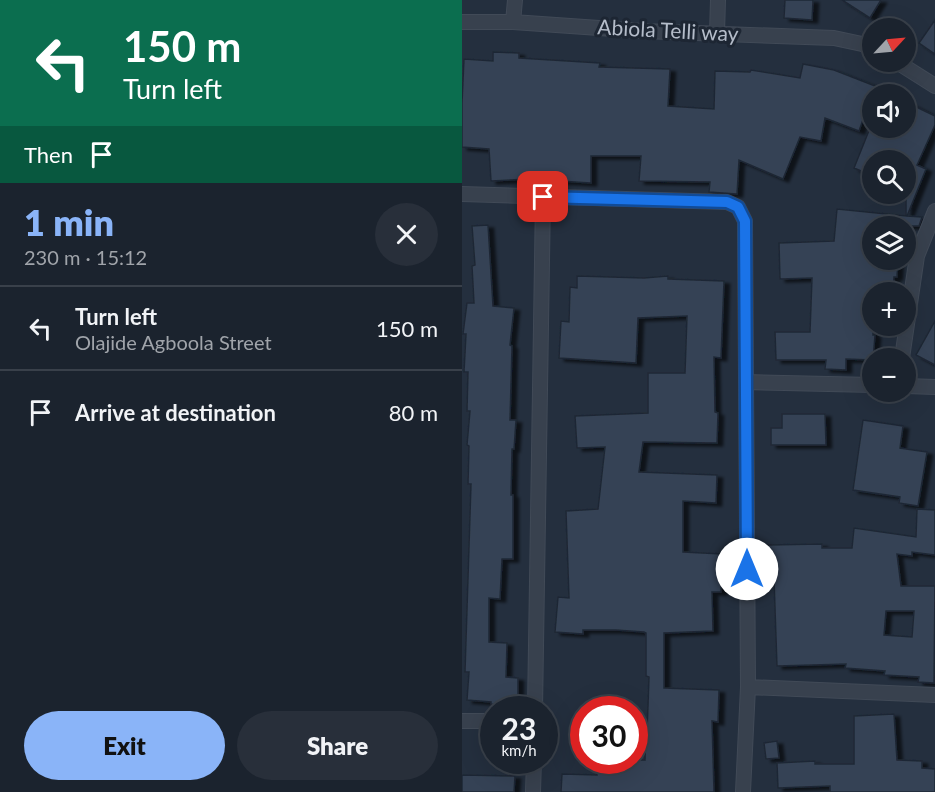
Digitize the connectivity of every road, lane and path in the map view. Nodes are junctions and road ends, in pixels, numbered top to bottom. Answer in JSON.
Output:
{"nodes":[{"id":1,"x":516,"y":0,"type":"edge"},
{"id":2,"x":718,"y":0,"type":"edge"},
{"id":3,"x":462,"y":22,"type":"edge"},
{"id":4,"x":513,"y":22,"type":"junction"},
{"id":5,"x":717,"y":33,"type":"junction"},
{"id":6,"x":862,"y":44,"type":"edge"},
{"id":7,"x":913,"y":72,"type":"edge"},
{"id":8,"x":935,"y":86,"type":"edge"},
{"id":9,"x":462,"y":194,"type":"edge"},
{"id":10,"x":543,"y":197,"type":"junction"},
{"id":11,"x":935,"y":211,"type":"edge"},
{"id":12,"x":903,"y":348,"type":"edge"},
{"id":13,"x":746,"y":382,"type":"junction"},
{"id":14,"x":862,"y":385,"type":"edge"},
{"id":15,"x":916,"y":386,"type":"edge"},
{"id":16,"x":935,"y":387,"type":"edge"},
{"id":17,"x":748,"y":687,"type":"junction"},
{"id":18,"x":935,"y":695,"type":"edge"},
{"id":19,"x":535,"y":696,"type":"edge"},
{"id":20,"x":462,"y":721,"type":"edge"},
{"id":21,"x":480,"y":721,"type":"edge"},
{"id":22,"x":534,"y":774,"type":"edge"},
{"id":23,"x":533,"y":792,"type":"edge"},
{"id":24,"x":743,"y":792,"type":"edge"}],
"edges":[{"from":1,"to":4,"type":"street"},
{"from":2,"to":5,"type":"street"},
{"from":3,"to":4,"type":"street","name":"Abiola Telli way"},
{"from":4,"to":5,"type":"street","name":"Abiola Telli way"},
{"from":5,"to":6,"type":"street","name":"Abiola Telli way"},
{"from":7,"to":8,"type":"street"},
{"from":9,"to":10,"type":"street"},
{"from":10,"to":13,"type":"street"},
{"from":10,"to":19,"type":"street"},
{"from":11,"to":12,"type":"street"},
{"from":13,"to":14,"type":"street"},
{"from":13,"to":17,"type":"street"},
{"from":15,"to":16,"type":"street"},
{"from":17,"to":18,"type":"street"},
{"from":17,"to":24,"type":"street"},
{"from":20,"to":21,"type":"street"},
{"from":22,"to":23,"type":"street"}]}
